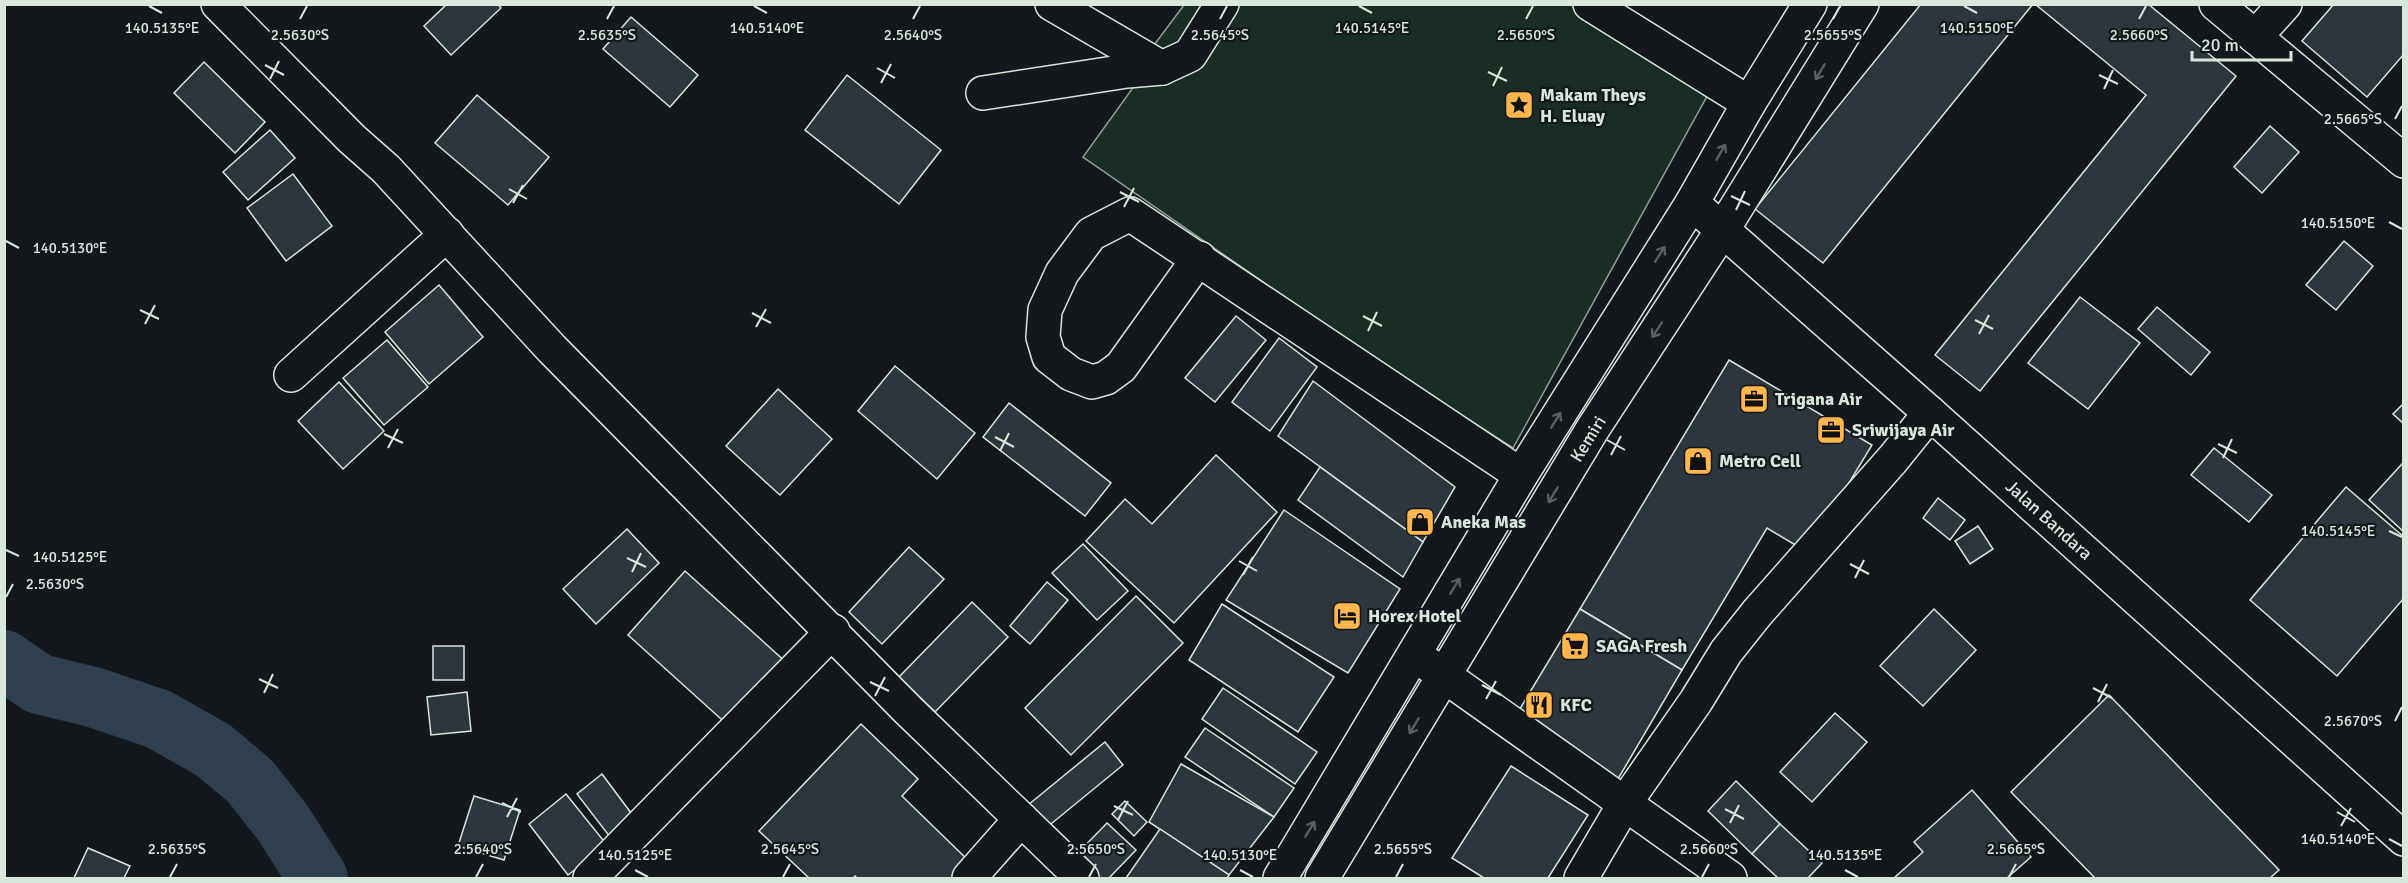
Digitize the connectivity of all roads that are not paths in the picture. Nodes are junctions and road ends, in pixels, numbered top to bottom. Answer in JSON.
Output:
{"nodes":[{"id":1,"x":218,"y":4,"type":"edge"},
{"id":2,"x":1052,"y":4,"type":"edge"},
{"id":3,"x":1222,"y":4,"type":"edge"},
{"id":4,"x":1590,"y":4,"type":"edge"},
{"id":5,"x":1810,"y":4,"type":"edge"},
{"id":6,"x":1862,"y":4,"type":"edge"},
{"id":7,"x":2216,"y":4,"type":"edge"},
{"id":8,"x":2285,"y":4,"type":"edge"},
{"id":9,"x":2255,"y":37,"type":"junction"},
{"id":10,"x":1162,"y":68,"type":"junction"},
{"id":11,"x":983,"y":93,"type":"dead end"},
{"id":12,"x":1749,"y":103,"type":"junction"},
{"id":13,"x":2403,"y":161,"type":"edge"},
{"id":14,"x":1692,"y":203,"type":"junction"},
{"id":15,"x":1723,"y":229,"type":"junction"},
{"id":16,"x":447,"y":234,"type":"junction"},
{"id":17,"x":1199,"y":258,"type":"junction"},
{"id":18,"x":291,"y":375,"type":"dead end"},
{"id":19,"x":1930,"y":413,"type":"junction"},
{"id":20,"x":1521,"y":475,"type":"junction"},
{"id":21,"x":833,"y":631,"type":"junction"},
{"id":22,"x":1415,"y":655,"type":"junction"},
{"id":23,"x":1444,"y":676,"type":"junction"},
{"id":24,"x":1625,"y":804,"type":"junction"},
{"id":25,"x":1021,"y":819,"type":"junction"},
{"id":26,"x":2403,"y":840,"type":"edge"},
{"id":27,"x":1725,"y":877,"type":"edge"},
{"id":28,"x":590,"y":879,"type":"edge"},
{"id":29,"x":969,"y":879,"type":"edge"},
{"id":30,"x":1082,"y":879,"type":"edge"},
{"id":31,"x":1280,"y":879,"type":"edge"},
{"id":32,"x":1322,"y":879,"type":"edge"},
{"id":33,"x":1581,"y":879,"type":"edge"}],
"edges":[{"from":1,"to":16,"type":"main road"},
{"from":2,"to":10,"type":"main road"},
{"from":3,"to":10,"type":"main road"},
{"from":4,"to":12,"type":"main road"},
{"from":5,"to":12,"type":"main road","name":"Kemiri"},
{"from":6,"to":15,"type":"main road","name":"Kemiri","one_way":true},
{"from":7,"to":9,"type":"main road"},
{"from":8,"to":9,"type":"main road"},
{"from":9,"to":13,"type":"main road"},
{"from":10,"to":11,"type":"main road"},
{"from":14,"to":12,"type":"main road","name":"Kemiri","one_way":true},
{"from":14,"to":15,"type":"main road","name":"Jalan Bandara"},
{"from":20,"to":14,"type":"main road","name":"Kemiri","one_way":true},
{"from":15,"to":19,"type":"main road","name":"Jalan Bandara"},
{"from":15,"to":23,"type":"main road","name":"Kemiri","one_way":true},
{"from":16,"to":18,"type":"main road"},
{"from":16,"to":21,"type":"main road"},
{"from":17,"to":17,"type":"main road"},
{"from":17,"to":20,"type":"main road"},
{"from":19,"to":24,"type":"main road"},
{"from":19,"to":26,"type":"main road","name":"Jalan Bandara"},
{"from":22,"to":20,"type":"main road","name":"Kemiri","one_way":true},
{"from":21,"to":25,"type":"main road"},
{"from":21,"to":28,"type":"main road"},
{"from":22,"to":23,"type":"main road"},
{"from":31,"to":22,"type":"main road","name":"Kemiri","one_way":true},
{"from":23,"to":24,"type":"main road"},
{"from":23,"to":32,"type":"main road","name":"Kemiri","one_way":true},
{"from":24,"to":27,"type":"main road"},
{"from":24,"to":33,"type":"main road"},
{"from":25,"to":29,"type":"main road"},
{"from":25,"to":30,"type":"main road"}]}
